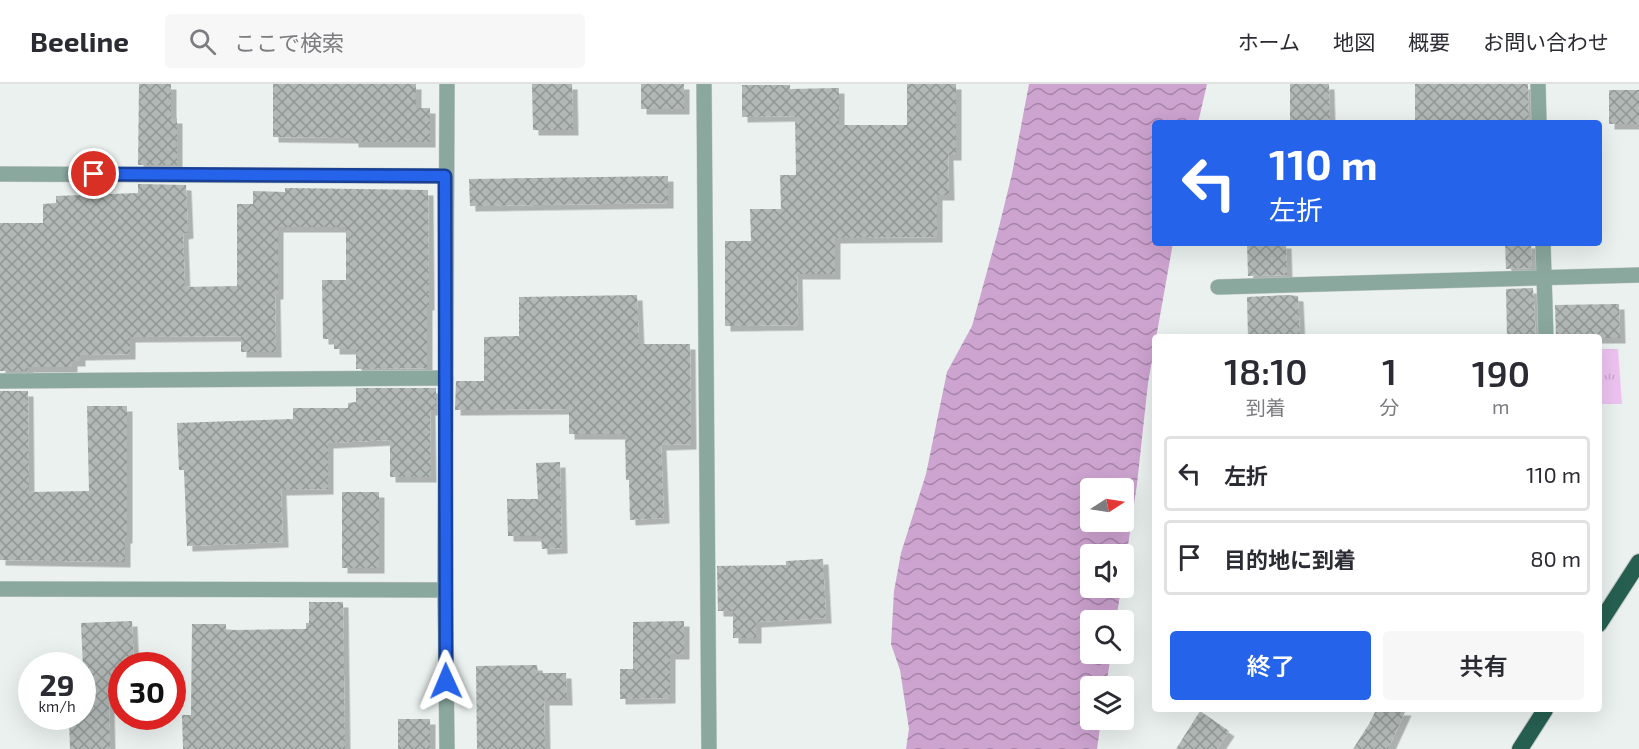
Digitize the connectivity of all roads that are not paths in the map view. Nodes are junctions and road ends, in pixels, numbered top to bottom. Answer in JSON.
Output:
{"nodes":[{"id":1,"x":447,"y":84,"type":"edge"},
{"id":2,"x":704,"y":84,"type":"edge"},
{"id":3,"x":1538,"y":84,"type":"edge"},
{"id":4,"x":1539,"y":120,"type":"edge"},
{"id":5,"x":0,"y":174,"type":"edge"},
{"id":6,"x":445,"y":176,"type":"junction"},
{"id":7,"x":1543,"y":246,"type":"edge"},
{"id":8,"x":1639,"y":275,"type":"edge"},
{"id":9,"x":1544,"y":278,"type":"junction"},
{"id":10,"x":1218,"y":286,"type":"dead end"},
{"id":11,"x":1546,"y":334,"type":"edge"},
{"id":12,"x":446,"y":378,"type":"junction"},
{"id":13,"x":0,"y":381,"type":"edge"},
{"id":14,"x":1639,"y":562,"type":"edge"},
{"id":15,"x":0,"y":589,"type":"edge"},
{"id":16,"x":445,"y":590,"type":"junction"},
{"id":17,"x":1602,"y":619,"type":"edge"},
{"id":18,"x":1544,"y":712,"type":"edge"},
{"id":19,"x":447,"y":749,"type":"edge"},
{"id":20,"x":710,"y":749,"type":"edge"},
{"id":21,"x":1520,"y":749,"type":"edge"}],
"edges":[{"from":1,"to":6,"type":"street"},
{"from":2,"to":20,"type":"street"},
{"from":3,"to":4,"type":"street"},
{"from":5,"to":6,"type":"street"},
{"from":6,"to":12,"type":"street"},
{"from":7,"to":9,"type":"street"},
{"from":8,"to":9,"type":"street"},
{"from":9,"to":10,"type":"street"},
{"from":9,"to":11,"type":"street"},
{"from":12,"to":13,"type":"street"},
{"from":12,"to":16,"type":"street"},
{"from":14,"to":17,"type":"highway"},
{"from":15,"to":16,"type":"street"},
{"from":16,"to":19,"type":"street"},
{"from":18,"to":21,"type":"highway"}]}
